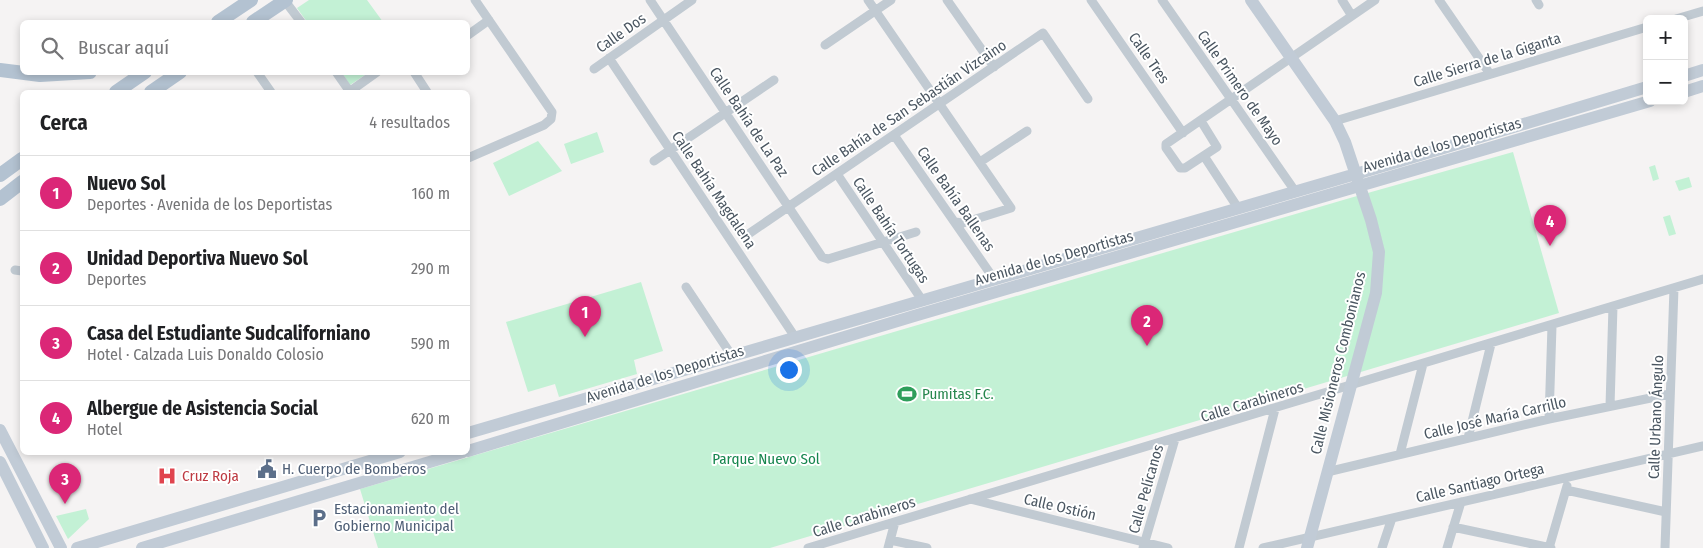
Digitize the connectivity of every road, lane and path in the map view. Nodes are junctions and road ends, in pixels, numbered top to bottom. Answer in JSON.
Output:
{"nodes":[{"id":1,"x":251,"y":0,"type":"edge"},
{"id":2,"x":286,"y":0,"type":"edge"},
{"id":3,"x":475,"y":0,"type":"edge"},
{"id":4,"x":650,"y":0,"type":"edge"},
{"id":5,"x":692,"y":0,"type":"edge"},
{"id":6,"x":868,"y":0,"type":"edge"},
{"id":7,"x":891,"y":0,"type":"edge"},
{"id":8,"x":947,"y":0,"type":"edge"},
{"id":9,"x":1092,"y":0,"type":"edge"},
{"id":10,"x":1162,"y":0,"type":"edge"},
{"id":11,"x":1251,"y":0,"type":"edge"},
{"id":12,"x":1342,"y":0,"type":"edge"},
{"id":13,"x":1375,"y":0,"type":"edge"},
{"id":14,"x":1439,"y":0,"type":"edge"},
{"id":15,"x":238,"y":9,"type":"junction"},
{"id":16,"x":876,"y":11,"type":"junction"},
{"id":17,"x":1703,"y":11,"type":"edge"},
{"id":18,"x":1688,"y":15,"type":"edge"},
{"id":19,"x":1352,"y":16,"type":"junction"},
{"id":20,"x":221,"y":20,"type":"edge"},
{"id":21,"x":246,"y":20,"type":"edge"},
{"id":22,"x":256,"y":20,"type":"edge"},
{"id":23,"x":300,"y":20,"type":"edge"},
{"id":24,"x":488,"y":20,"type":"junction"},
{"id":25,"x":664,"y":20,"type":"junction"},
{"id":26,"x":1643,"y":28,"type":"edge"},
{"id":27,"x":470,"y":34,"type":"edge"},
{"id":28,"x":825,"y":46,"type":"dead end"},
{"id":29,"x":609,"y":58,"type":"junction"},
{"id":30,"x":1291,"y":58,"type":"junction"},
{"id":31,"x":994,"y":67,"type":"junction"},
{"id":32,"x":594,"y":69,"type":"dead end"},
{"id":33,"x":0,"y":70,"type":"edge"},
{"id":34,"x":1703,"y":70,"type":"edge"},
{"id":35,"x":20,"y":72,"type":"edge"},
{"id":36,"x":1490,"y":74,"type":"junction"},
{"id":37,"x":141,"y":75,"type":"edge"},
{"id":38,"x":176,"y":75,"type":"edge"},
{"id":39,"x":259,"y":75,"type":"edge"},
{"id":40,"x":338,"y":75,"type":"edge"},
{"id":41,"x":373,"y":75,"type":"edge"},
{"id":42,"x":415,"y":75,"type":"edge"},
{"id":43,"x":1688,"y":75,"type":"edge"},
{"id":44,"x":774,"y":80,"type":"dead end"},
{"id":45,"x":1703,"y":86,"type":"edge"},
{"id":46,"x":1643,"y":88,"type":"edge"},
{"id":47,"x":119,"y":90,"type":"edge"},
{"id":48,"x":154,"y":90,"type":"edge"},
{"id":49,"x":270,"y":90,"type":"edge"},
{"id":50,"x":348,"y":90,"type":"edge"},
{"id":51,"x":352,"y":90,"type":"edge"},
{"id":52,"x":426,"y":90,"type":"edge"},
{"id":53,"x":1688,"y":91,"type":"edge"},
{"id":54,"x":1088,"y":99,"type":"dead end"},
{"id":55,"x":1231,"y":99,"type":"junction"},
{"id":56,"x":1643,"y":103,"type":"edge"},
{"id":57,"x":940,"y":104,"type":"junction"},
{"id":58,"x":726,"y":112,"type":"junction"},
{"id":59,"x":1200,"y":121,"type":"junction"},
{"id":60,"x":1335,"y":121,"type":"junction"},
{"id":61,"x":1528,"y":123,"type":"junction"},
{"id":62,"x":1027,"y":131,"type":"dead end"},
{"id":63,"x":1183,"y":132,"type":"junction"},
{"id":64,"x":894,"y":135,"type":"junction"},
{"id":65,"x":1532,"y":136,"type":"junction"},
{"id":66,"x":670,"y":150,"type":"junction"},
{"id":67,"x":470,"y":155,"type":"edge"},
{"id":68,"x":1204,"y":156,"type":"junction"},
{"id":69,"x":20,"y":160,"type":"edge"},
{"id":70,"x":654,"y":161,"type":"dead end"},
{"id":71,"x":980,"y":162,"type":"junction"},
{"id":72,"x":836,"y":174,"type":"junction"},
{"id":73,"x":0,"y":175,"type":"edge"},
{"id":74,"x":1358,"y":180,"type":"junction"},
{"id":75,"x":20,"y":184,"type":"edge"},
{"id":76,"x":1295,"y":191,"type":"junction"},
{"id":77,"x":0,"y":199,"type":"edge"},
{"id":78,"x":790,"y":206,"type":"junction"},
{"id":79,"x":1238,"y":208,"type":"junction"},
{"id":80,"x":955,"y":222,"type":"junction"},
{"id":81,"x":916,"y":232,"type":"dead end"},
{"id":82,"x":747,"y":235,"type":"dead end"},
{"id":83,"x":883,"y":242,"type":"junction"},
{"id":84,"x":1022,"y":278,"type":"junction"},
{"id":85,"x":994,"y":279,"type":"junction"},
{"id":86,"x":1703,"y":279,"type":"edge"},
{"id":87,"x":686,"y":287,"type":"dead end"},
{"id":88,"x":1674,"y":288,"type":"junction"},
{"id":89,"x":922,"y":300,"type":"junction"},
{"id":90,"x":1613,"y":306,"type":"junction"},
{"id":91,"x":1552,"y":326,"type":"junction"},
{"id":92,"x":796,"y":337,"type":"junction"},
{"id":93,"x":1491,"y":344,"type":"junction"},
{"id":94,"x":732,"y":356,"type":"junction"},
{"id":95,"x":1423,"y":364,"type":"junction"},
{"id":96,"x":674,"y":373,"type":"junction"},
{"id":97,"x":678,"y":386,"type":"junction"},
{"id":98,"x":1350,"y":387,"type":"junction"},
{"id":99,"x":1670,"y":394,"type":"junction"},
{"id":100,"x":1610,"y":406,"type":"junction"},
{"id":101,"x":1275,"y":409,"type":"junction"},
{"id":102,"x":1549,"y":419,"type":"junction"},
{"id":103,"x":512,"y":420,"type":"junction"},
{"id":104,"x":0,"y":430,"type":"edge"},
{"id":105,"x":470,"y":431,"type":"edge"},
{"id":106,"x":518,"y":436,"type":"junction"},
{"id":107,"x":1468,"y":438,"type":"junction"},
{"id":108,"x":1175,"y":439,"type":"junction"},
{"id":109,"x":1703,"y":446,"type":"edge"},
{"id":110,"x":470,"y":450,"type":"edge"},
{"id":111,"x":1400,"y":454,"type":"junction"},
{"id":112,"x":1668,"y":454,"type":"junction"},
{"id":113,"x":390,"y":455,"type":"edge"},
{"id":114,"x":453,"y":455,"type":"edge"},
{"id":115,"x":0,"y":462,"type":"edge"},
{"id":116,"x":344,"y":469,"type":"junction"},
{"id":117,"x":1327,"y":472,"type":"junction"},
{"id":118,"x":1570,"y":477,"type":"junction"},
{"id":119,"x":294,"y":484,"type":"junction"},
{"id":120,"x":350,"y":486,"type":"junction"},
{"id":121,"x":1566,"y":490,"type":"junction"},
{"id":122,"x":257,"y":495,"type":"junction"},
{"id":123,"x":969,"y":499,"type":"junction"},
{"id":124,"x":298,"y":501,"type":"junction"},
{"id":125,"x":1461,"y":502,"type":"junction"},
{"id":126,"x":203,"y":511,"type":"junction"},
{"id":127,"x":262,"y":512,"type":"junction"},
{"id":128,"x":1666,"y":512,"type":"junction"},
{"id":129,"x":1392,"y":518,"type":"junction"},
{"id":130,"x":895,"y":522,"type":"junction"},
{"id":131,"x":163,"y":523,"type":"junction"},
{"id":132,"x":1453,"y":527,"type":"junction"},
{"id":133,"x":209,"y":528,"type":"junction"},
{"id":134,"x":167,"y":540,"type":"junction"},
{"id":135,"x":1308,"y":542,"type":"edge"},
{"id":136,"x":889,"y":544,"type":"edge"},
{"id":137,"x":1144,"y":544,"type":"edge"},
{"id":138,"x":820,"y":546,"type":"edge"},
{"id":139,"x":43,"y":548,"type":"edge"},
{"id":140,"x":61,"y":548,"type":"edge"},
{"id":141,"x":77,"y":548,"type":"edge"},
{"id":142,"x":142,"y":548,"type":"edge"},
{"id":143,"x":808,"y":548,"type":"edge"},
{"id":144,"x":927,"y":548,"type":"edge"},
{"id":145,"x":1168,"y":548,"type":"edge"},
{"id":146,"x":1239,"y":548,"type":"edge"},
{"id":147,"x":1263,"y":548,"type":"edge"},
{"id":148,"x":1382,"y":548,"type":"edge"},
{"id":149,"x":1447,"y":548,"type":"edge"},
{"id":150,"x":1550,"y":548,"type":"edge"},
{"id":151,"x":1665,"y":548,"type":"edge"}],
"edges":[{"from":1,"to":15,"type":"main road"},
{"from":2,"to":22,"type":"main road"},
{"from":2,"to":23,"type":"street"},
{"from":3,"to":24,"type":"street"},
{"from":4,"to":25,"type":"street","name":"Calle Bahía de La Paz"},
{"from":5,"to":25,"type":"street"},
{"from":6,"to":16,"type":"street"},
{"from":7,"to":16,"type":"street"},
{"from":8,"to":31,"type":"street"},
{"from":9,"to":63,"type":"street","name":"Calle Tres"},
{"from":10,"to":55,"type":"street","name":"Calle Primero de Mayo"},
{"from":11,"to":30,"type":"street","name":"Calle Misioneros Combonianos"},
{"from":12,"to":19,"type":"street"},
{"from":13,"to":19,"type":"street"},
{"from":14,"to":36,"type":"street"},
{"from":15,"to":20,"type":"main road"},
{"from":15,"to":21,"type":"main road"},
{"from":16,"to":28,"type":"street"},
{"from":16,"to":57,"type":"street"},
{"from":17,"to":18,"type":"street"},
{"from":19,"to":30,"type":"street"},
{"from":24,"to":27,"type":"street"},
{"from":24,"to":67,"type":"street"},
{"from":25,"to":29,"type":"street","name":"Calle Dos"},
{"from":25,"to":58,"type":"street","name":"Calle Bahía de La Paz"},
{"from":26,"to":36,"type":"street","name":"Calle Sierra de la Giganta"},
{"from":29,"to":32,"type":"street","name":"Calle Dos"},
{"from":29,"to":66,"type":"street","name":"Calle Bahía Magdalena"},
{"from":30,"to":55,"type":"street"},
{"from":30,"to":60,"type":"street","name":"Calle Misioneros Combonianos"},
{"from":31,"to":54,"type":"street","name":"Calle Bahía de San Sebastián Vizcaino"},
{"from":31,"to":57,"type":"street","name":"Calle Bahía de San Sebastián Vizcaino"},
{"from":33,"to":35,"type":"main road"},
{"from":34,"to":43,"type":"street"},
{"from":36,"to":60,"type":"street","name":"Calle Sierra de la Giganta"},
{"from":37,"to":47,"type":"main road"},
{"from":38,"to":48,"type":"main road"},
{"from":39,"to":49,"type":"street"},
{"from":40,"to":50,"type":"street"},
{"from":41,"to":51,"type":"street"},
{"from":42,"to":52,"type":"street"},
{"from":44,"to":58,"type":"street"},
{"from":45,"to":53,"type":"street"},
{"from":46,"to":61,"type":"street","name":"Avenida de los Deportistas"},
{"from":55,"to":59,"type":"street"},
{"from":55,"to":76,"type":"street","name":"Calle Primero de Mayo"},
{"from":56,"to":65,"type":"street","name":"Avenida de los Deportistas"},
{"from":57,"to":64,"type":"street","name":"Calle Bahía de San Sebastián Vizcaino"},
{"from":57,"to":71,"type":"street"},
{"from":58,"to":66,"type":"street"},
{"from":58,"to":78,"type":"street","name":"Calle Bahía de La Paz"},
{"from":59,"to":63,"type":"street"},
{"from":59,"to":68,"type":"street"},
{"from":60,"to":74,"type":"street","name":"Calle Misioneros Combonianos"},
{"from":61,"to":65,"type":"street"},
{"from":61,"to":74,"type":"street","name":"Avenida de los Deportistas"},
{"from":62,"to":71,"type":"street"},
{"from":63,"to":68,"type":"street"},
{"from":64,"to":72,"type":"street","name":"Calle Bahía de San Sebastián Vizcaino"},
{"from":64,"to":80,"type":"street","name":"Calle Bahía Ballenas"},
{"from":65,"to":74,"type":"street","name":"Avenida de los Deportistas"},
{"from":66,"to":70,"type":"street"},
{"from":66,"to":92,"type":"street","name":"Calle Bahía Magdalena"},
{"from":68,"to":79,"type":"street"},
{"from":69,"to":73,"type":"main road"},
{"from":71,"to":80,"type":"street"},
{"from":72,"to":78,"type":"street","name":"Calle Bahía de San Sebastián Vizcaino"},
{"from":72,"to":83,"type":"street","name":"Calle Bahía Tortugas"},
{"from":74,"to":76,"type":"street","name":"Avenida de los Deportistas"},
{"from":74,"to":84,"type":"street","name":"Avenida de los Deportistas"},
{"from":74,"to":98,"type":"street","name":"Calle Misioneros Combonianos"},
{"from":75,"to":77,"type":"main road"},
{"from":76,"to":79,"type":"street","name":"Avenida de los Deportistas"},
{"from":78,"to":82,"type":"street","name":"Calle Bahía de San Sebastián Vizcaino"},
{"from":78,"to":83,"type":"street","name":"Calle Bahía de La Paz"},
{"from":79,"to":84,"type":"street","name":"Avenida de los Deportistas"},
{"from":80,"to":85,"type":"street","name":"Calle Bahía Ballenas"},
{"from":81,"to":83,"type":"street"},
{"from":83,"to":89,"type":"street","name":"Calle Bahía Tortugas"},
{"from":84,"to":85,"type":"street","name":"Avenida de los Deportistas"},
{"from":84,"to":97,"type":"street","name":"Avenida de los Deportistas"},
{"from":85,"to":89,"type":"street","name":"Avenida de los Deportistas"},
{"from":86,"to":88,"type":"street","name":"Calle Carabineros"},
{"from":87,"to":94,"type":"street"},
{"from":88,"to":90,"type":"street","name":"Calle Carabineros"},
{"from":88,"to":99,"type":"street","name":"Calle Urbano Ángulo"},
{"from":89,"to":92,"type":"street","name":"Avenida de los Deportistas"},
{"from":90,"to":91,"type":"street","name":"Calle Carabineros"},
{"from":90,"to":100,"type":"street"},
{"from":91,"to":93,"type":"street","name":"Calle Carabineros"},
{"from":91,"to":102,"type":"street"},
{"from":92,"to":94,"type":"street","name":"Avenida de los Deportistas"},
{"from":93,"to":95,"type":"street","name":"Calle Carabineros"},
{"from":93,"to":107,"type":"street"},
{"from":94,"to":96,"type":"street","name":"Avenida de los Deportistas"},
{"from":95,"to":98,"type":"street","name":"Calle Carabineros"},
{"from":95,"to":111,"type":"street"},
{"from":96,"to":97,"type":"street"},
{"from":96,"to":103,"type":"street","name":"Avenida de los Deportistas"},
{"from":97,"to":106,"type":"street","name":"Avenida de los Deportistas"},
{"from":98,"to":101,"type":"street","name":"Calle Carabineros"},
{"from":98,"to":117,"type":"street","name":"Calle Misioneros Combonianos"},
{"from":99,"to":100,"type":"street","name":"Calle José María Carrillo"},
{"from":99,"to":112,"type":"street","name":"Calle Urbano Ángulo"},
{"from":100,"to":102,"type":"street","name":"Calle José María Carrillo"},
{"from":101,"to":108,"type":"street","name":"Calle Carabineros"},
{"from":101,"to":146,"type":"street"},
{"from":102,"to":107,"type":"street","name":"Calle José María Carrillo"},
{"from":103,"to":105,"type":"street","name":"Avenida de los Deportistas"},
{"from":103,"to":106,"type":"street"},
{"from":104,"to":140,"type":"street"},
{"from":106,"to":110,"type":"street","name":"Avenida de los Deportistas"},
{"from":107,"to":111,"type":"street","name":"Calle José María Carrillo"},
{"from":108,"to":123,"type":"street","name":"Calle Carabineros"},
{"from":108,"to":137,"type":"street","name":"Calle Pelícanos"},
{"from":109,"to":112,"type":"street","name":"Calle Santiago Ortega"},
{"from":111,"to":117,"type":"street","name":"Calle José María Carrillo"},
{"from":112,"to":118,"type":"street","name":"Calle Santiago Ortega"},
{"from":112,"to":128,"type":"street","name":"Calle Urbano Ángulo"},
{"from":113,"to":116,"type":"street"},
{"from":114,"to":120,"type":"street"},
{"from":115,"to":139,"type":"street"},
{"from":116,"to":119,"type":"street"},
{"from":116,"to":120,"type":"street"},
{"from":117,"to":135,"type":"street","name":"Calle Misioneros Combonianos"},
{"from":118,"to":121,"type":"street"},
{"from":118,"to":125,"type":"street","name":"Calle Santiago Ortega"},
{"from":119,"to":122,"type":"street"},
{"from":119,"to":124,"type":"street"},
{"from":120,"to":124,"type":"street"},
{"from":121,"to":128,"type":"street"},
{"from":121,"to":150,"type":"street"},
{"from":122,"to":126,"type":"street"},
{"from":122,"to":127,"type":"street"},
{"from":123,"to":130,"type":"street","name":"Calle Carabineros"},
{"from":123,"to":137,"type":"street","name":"Calle Ostión"},
{"from":124,"to":127,"type":"street"},
{"from":125,"to":129,"type":"street","name":"Calle Santiago Ortega"},
{"from":125,"to":132,"type":"street"},
{"from":126,"to":131,"type":"street"},
{"from":126,"to":133,"type":"street"},
{"from":127,"to":133,"type":"street"},
{"from":128,"to":151,"type":"street","name":"Calle Urbano Ángulo"},
{"from":129,"to":135,"type":"street","name":"Calle Santiago Ortega"},
{"from":129,"to":148,"type":"street"},
{"from":130,"to":136,"type":"street"},
{"from":130,"to":138,"type":"street","name":"Calle Carabineros"},
{"from":131,"to":134,"type":"street"},
{"from":131,"to":141,"type":"street"},
{"from":132,"to":149,"type":"street"},
{"from":132,"to":150,"type":"street"},
{"from":133,"to":134,"type":"street"},
{"from":134,"to":142,"type":"street"},
{"from":135,"to":147,"type":"street","name":"Calle Santiago Ortega"},
{"from":136,"to":144,"type":"street"},
{"from":137,"to":145,"type":"street","name":"Calle Ostión"},
{"from":138,"to":143,"type":"street","name":"Calle Carabineros"}]}
